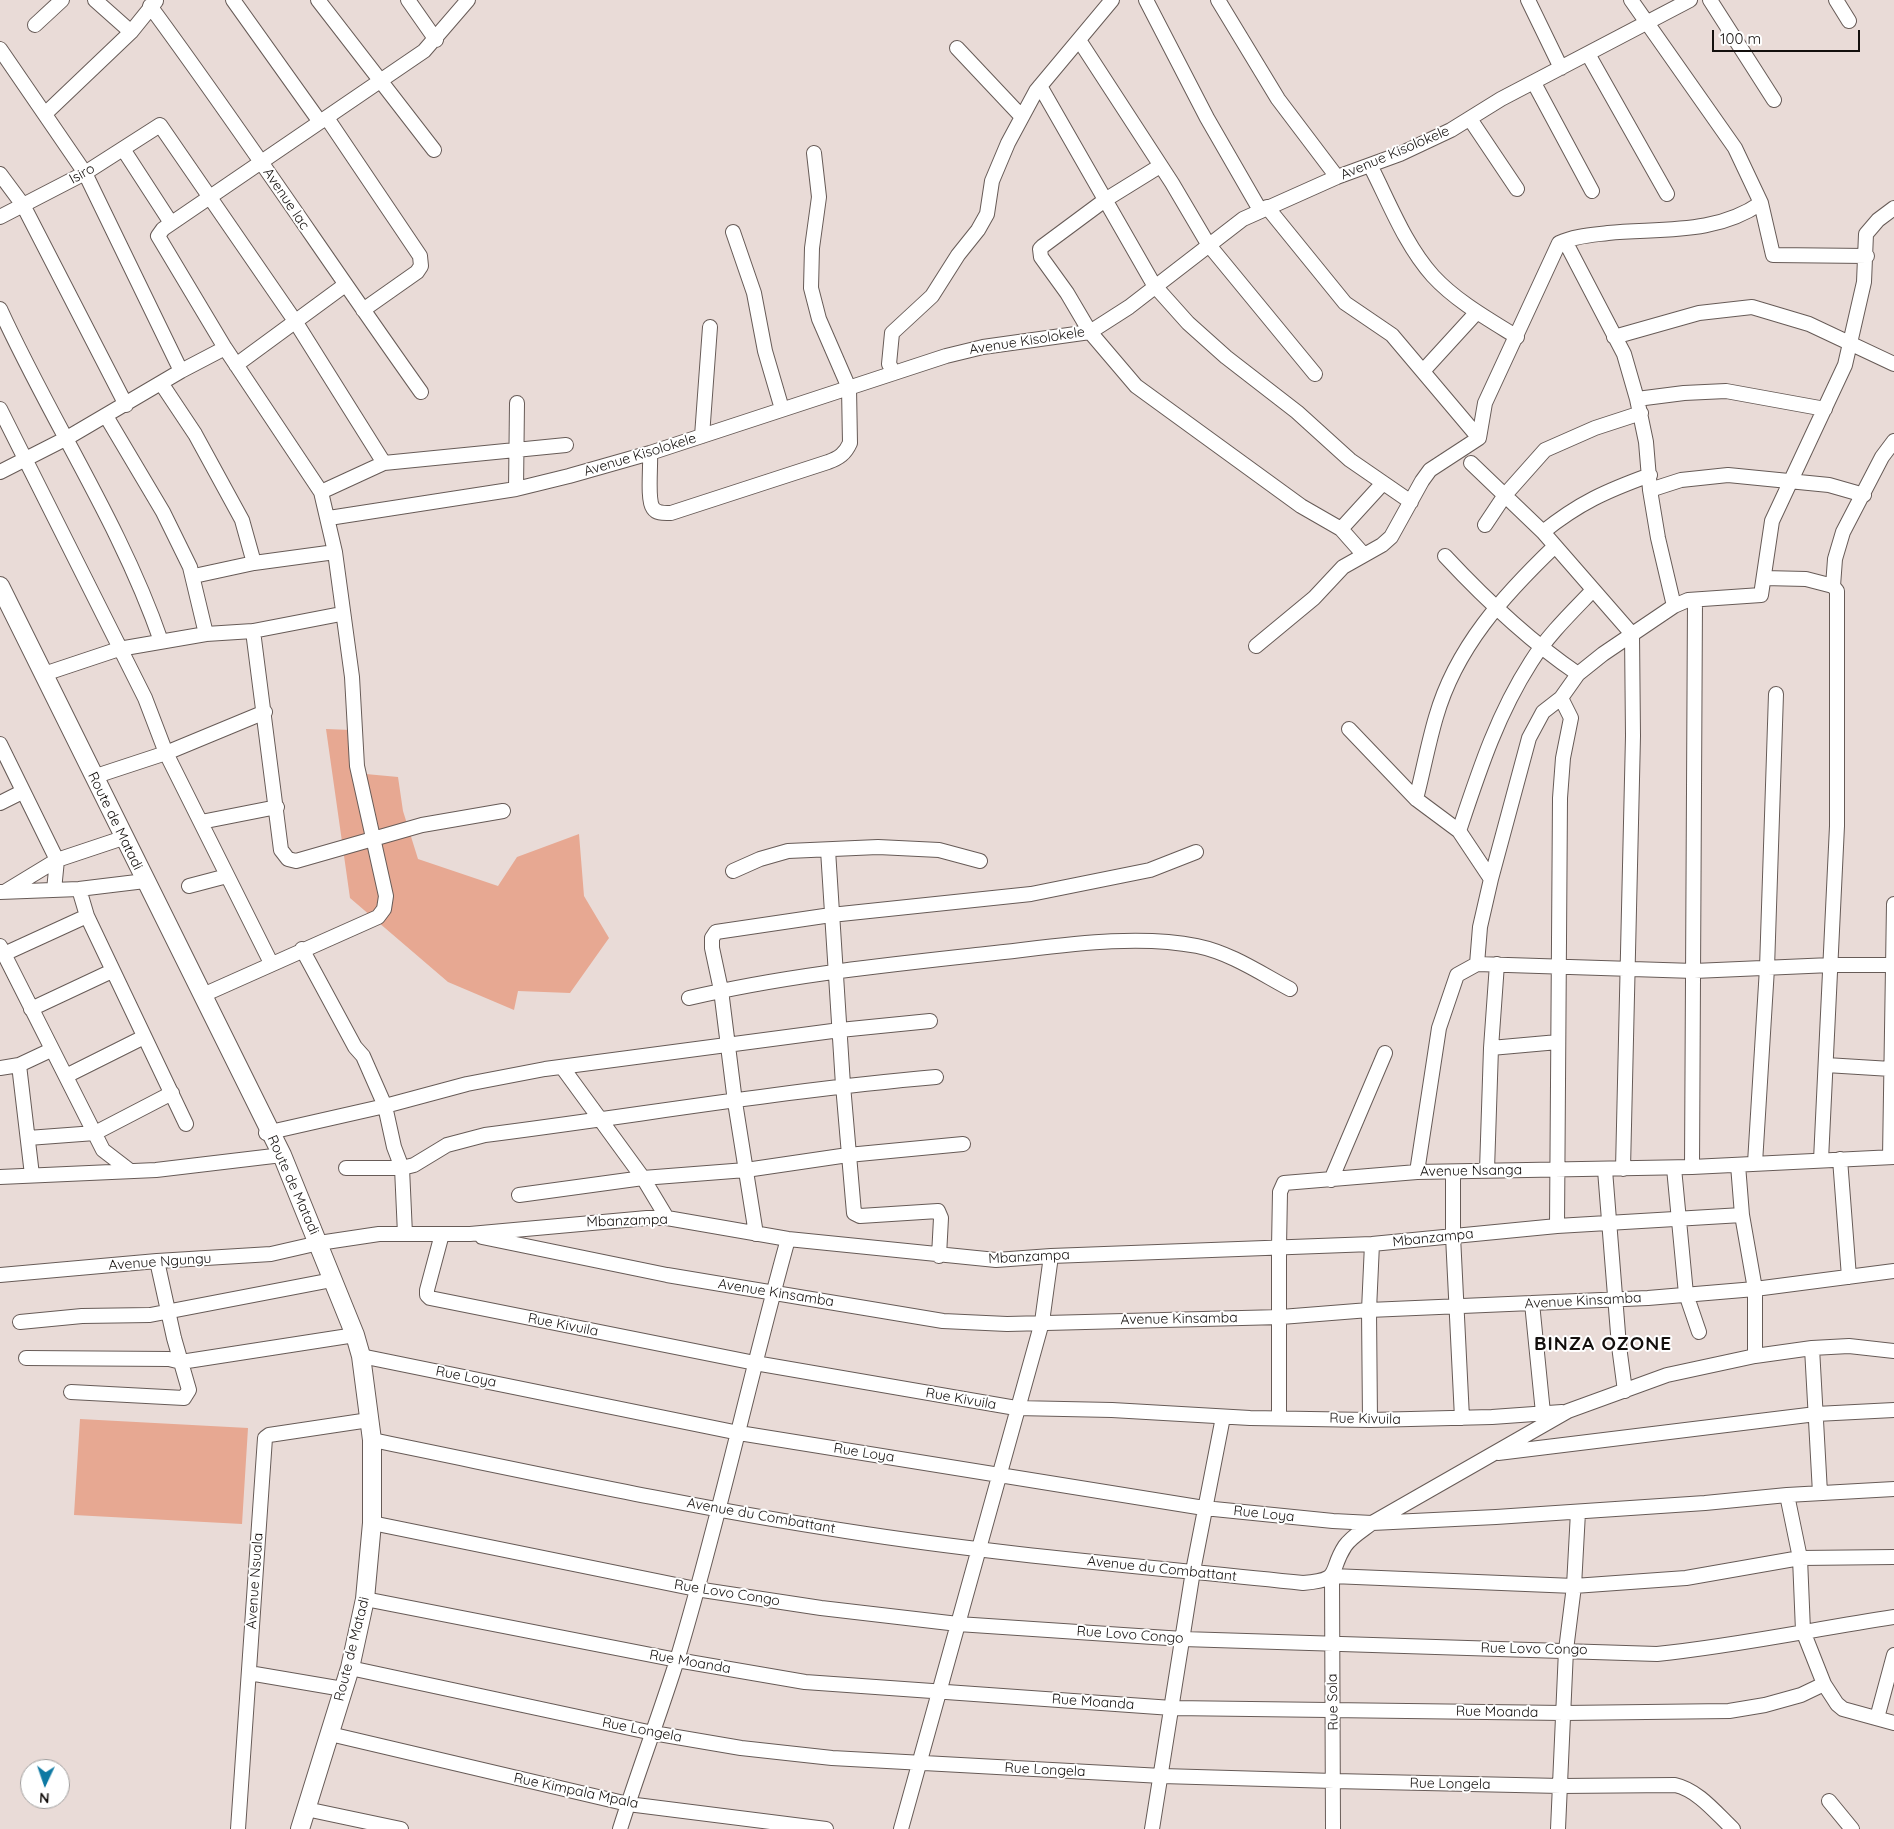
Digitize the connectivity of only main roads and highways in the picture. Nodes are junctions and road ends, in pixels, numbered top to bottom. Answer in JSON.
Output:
{"nodes":[{"id":1,"x":0,"y":586,"type":"edge"},
{"id":2,"x":300,"y":1829,"type":"edge"}],
"edges":[{"from":1,"to":2,"type":"main road","name":"Route de Matadi"}]}
